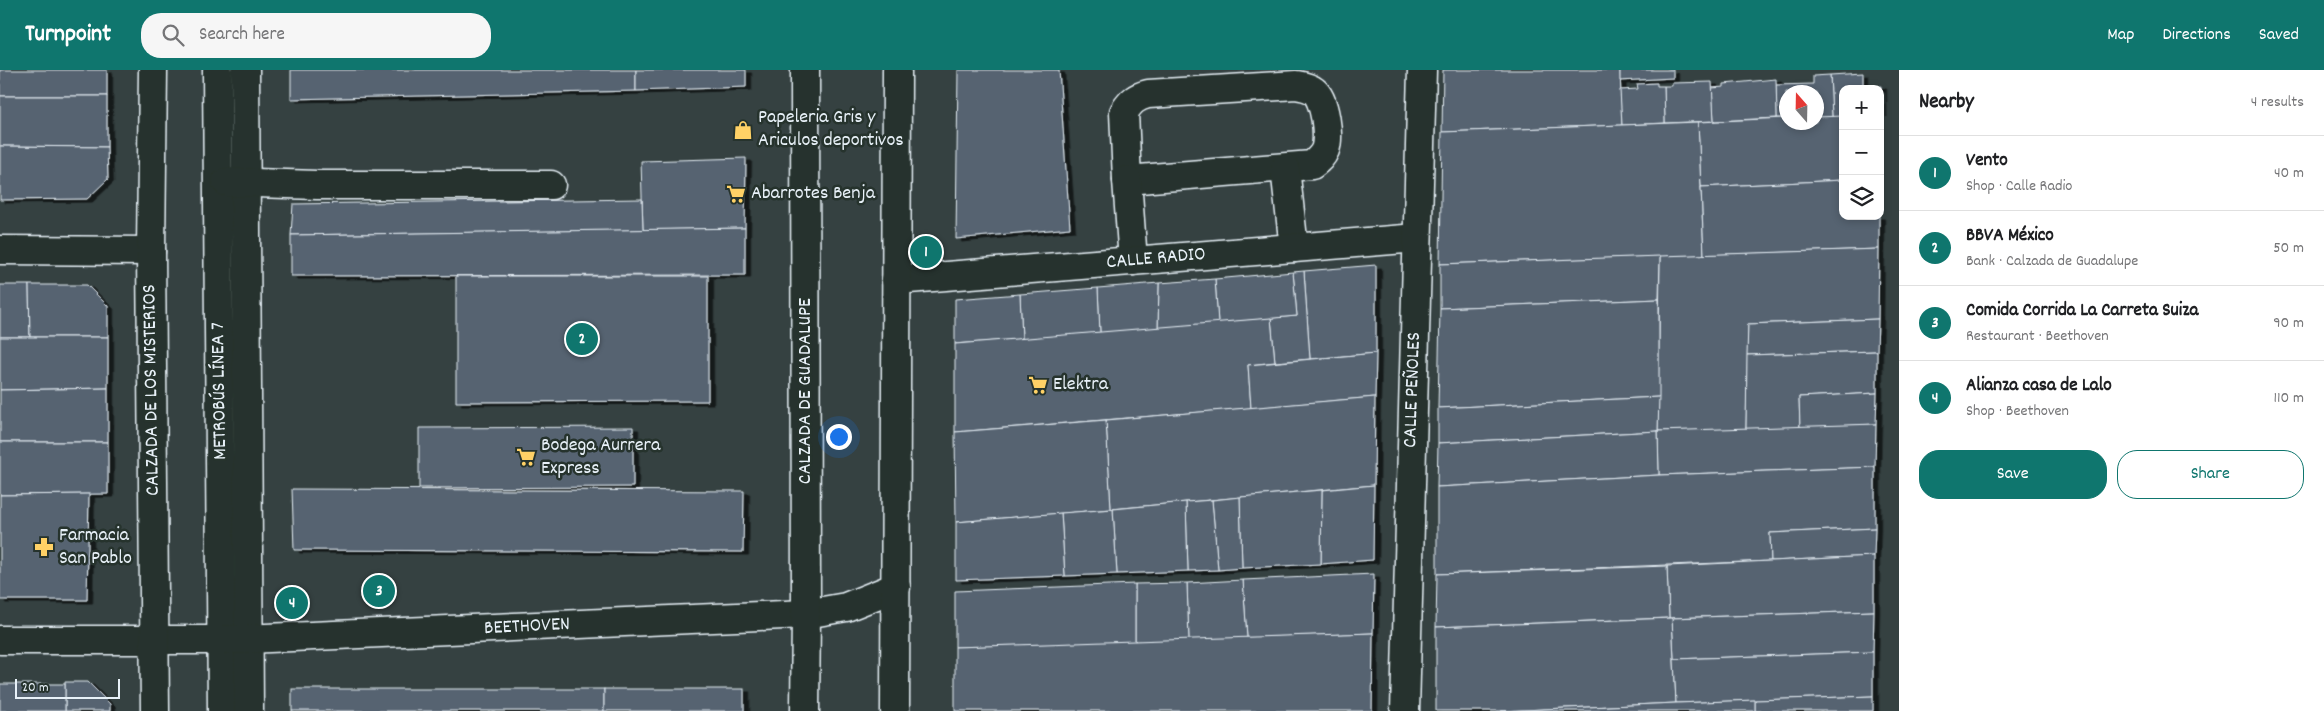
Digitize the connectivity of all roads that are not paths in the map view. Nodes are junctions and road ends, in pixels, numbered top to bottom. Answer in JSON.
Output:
{"nodes":[{"id":1,"x":153,"y":70,"type":"edge"},
{"id":2,"x":217,"y":70,"type":"edge"},
{"id":3,"x":245,"y":70,"type":"edge"},
{"id":4,"x":805,"y":70,"type":"edge"},
{"id":5,"x":897,"y":70,"type":"edge"},
{"id":6,"x":1422,"y":70,"type":"edge"},
{"id":7,"x":1285,"y":168,"type":"junction"},
{"id":8,"x":1127,"y":180,"type":"junction"},
{"id":9,"x":217,"y":182,"type":"junction"},
{"id":10,"x":245,"y":183,"type":"junction"},
{"id":11,"x":551,"y":185,"type":"dead end"},
{"id":12,"x":1417,"y":238,"type":"junction"},
{"id":13,"x":1294,"y":248,"type":"junction"},
{"id":14,"x":0,"y":250,"type":"edge"},
{"id":15,"x":151,"y":251,"type":"junction"},
{"id":16,"x":1134,"y":261,"type":"junction"},
{"id":17,"x":896,"y":280,"type":"junction"},
{"id":18,"x":896,"y":588,"type":"junction"},
{"id":19,"x":806,"y":614,"type":"junction"},
{"id":20,"x":0,"y":640,"type":"edge"},
{"id":21,"x":236,"y":640,"type":"junction"},
{"id":22,"x":155,"y":641,"type":"junction"},
{"id":23,"x":155,"y":711,"type":"edge"},
{"id":24,"x":222,"y":711,"type":"edge"},
{"id":25,"x":249,"y":711,"type":"edge"},
{"id":26,"x":805,"y":711,"type":"edge"},
{"id":27,"x":895,"y":711,"type":"edge"},
{"id":28,"x":1405,"y":711,"type":"edge"}],
"edges":[{"from":1,"to":15,"type":"street","name":"CALZADA DE LOS MISTERIOS"},
{"from":2,"to":9,"type":"street","name":"METROBÚS LÍNEA 7"},
{"from":3,"to":10,"type":"street"},
{"from":4,"to":19,"type":"street","name":"CALZADA DE GUADALUPE"},
{"from":5,"to":17,"type":"street"},
{"from":6,"to":12,"type":"street","name":"CALLE PEÑOLES"},
{"from":7,"to":8,"type":"street"},
{"from":7,"to":8,"type":"street"},
{"from":7,"to":13,"type":"street"},
{"from":8,"to":16,"type":"street"},
{"from":9,"to":10,"type":"street"},
{"from":9,"to":21,"type":"street","name":"METROBÚS LÍNEA 7"},
{"from":10,"to":11,"type":"street"},
{"from":10,"to":21,"type":"street"},
{"from":12,"to":13,"type":"street","name":"CALLE RADIO"},
{"from":12,"to":28,"type":"street","name":"CALLE PEÑOLES"},
{"from":13,"to":16,"type":"street","name":"CALLE RADIO"},
{"from":14,"to":15,"type":"street"},
{"from":15,"to":22,"type":"street","name":"CALZADA DE LOS MISTERIOS"},
{"from":16,"to":17,"type":"street","name":"CALLE RADIO"},
{"from":17,"to":18,"type":"street"},
{"from":18,"to":19,"type":"street","name":"BEETHOVEN"},
{"from":18,"to":27,"type":"street"},
{"from":19,"to":21,"type":"street","name":"BEETHOVEN"},
{"from":19,"to":26,"type":"street","name":"CALZADA DE GUADALUPE"},
{"from":20,"to":22,"type":"street","name":"BEETHOVEN"},
{"from":21,"to":22,"type":"street","name":"BEETHOVEN"},
{"from":21,"to":24,"type":"street","name":"METROBÚS LÍNEA 7"},
{"from":21,"to":25,"type":"street"},
{"from":22,"to":23,"type":"street","name":"CALZADA DE LOS MISTERIOS"}]}
